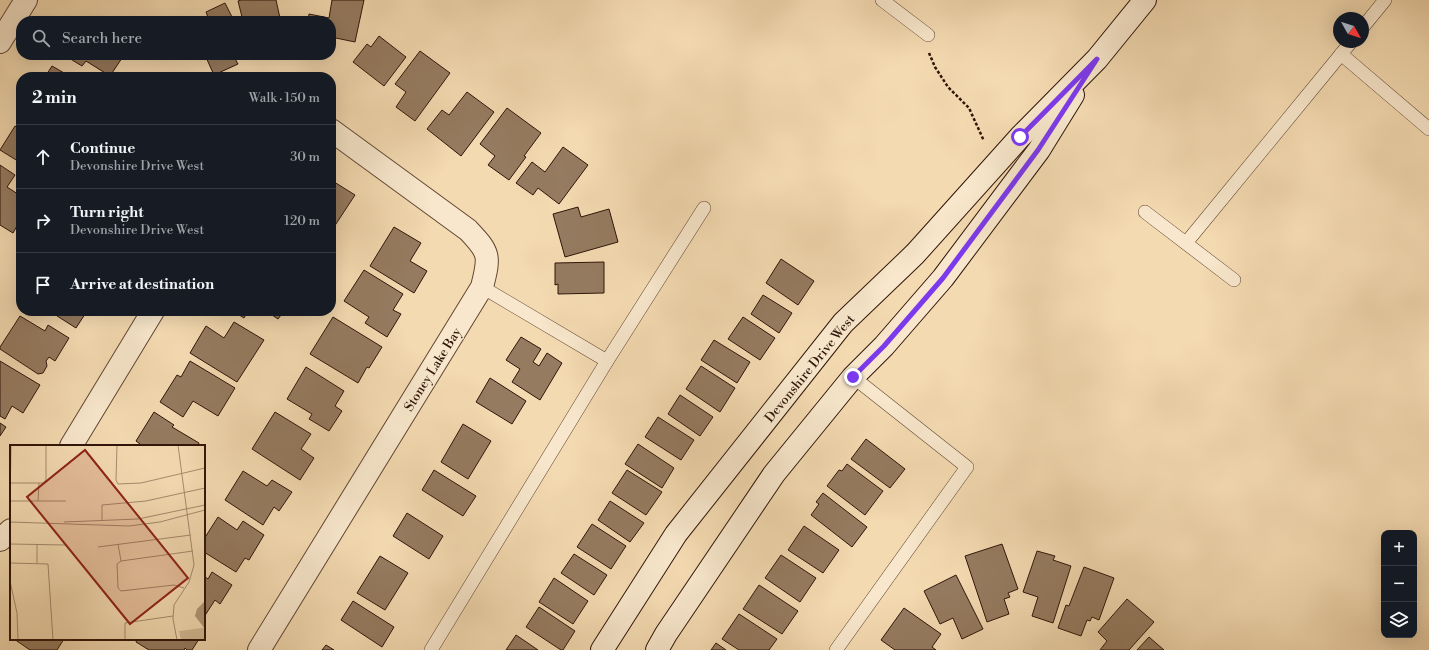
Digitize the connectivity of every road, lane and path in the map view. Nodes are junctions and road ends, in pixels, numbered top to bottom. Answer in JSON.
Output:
{"nodes":[{"id":1,"x":26,"y":0,"type":"edge"},
{"id":2,"x":1145,"y":0,"type":"edge"},
{"id":3,"x":1385,"y":0,"type":"edge"},
{"id":4,"x":891,"y":2,"type":"edge"},
{"id":5,"x":16,"y":16,"type":"edge"},
{"id":6,"x":16,"y":16,"type":"edge"},
{"id":7,"x":1369,"y":20,"type":"edge"},
{"id":8,"x":928,"y":35,"type":"joint"},
{"id":9,"x":0,"y":42,"type":"edge"},
{"id":10,"x":1346,"y":48,"type":"edge"},
{"id":11,"x":1341,"y":54,"type":"junction"},
{"id":12,"x":1097,"y":59,"type":"junction"},
{"id":13,"x":1429,"y":129,"type":"edge"},
{"id":14,"x":336,"y":134,"type":"edge"},
{"id":15,"x":984,"y":141,"type":"dead end"},
{"id":16,"x":704,"y":208,"type":"dead end"},
{"id":17,"x":1145,"y":212,"type":"dead end"},
{"id":18,"x":1186,"y":243,"type":"junction"},
{"id":19,"x":1234,"y":280,"type":"dead end"},
{"id":20,"x":482,"y":287,"type":"junction"},
{"id":21,"x":150,"y":316,"type":"edge"},
{"id":22,"x":606,"y":361,"type":"junction"},
{"id":23,"x":853,"y":377,"type":"junction"},
{"id":24,"x":72,"y":445,"type":"edge"},
{"id":25,"x":10,"y":531,"type":"edge"},
{"id":26,"x":0,"y":540,"type":"edge"},
{"id":27,"x":259,"y":650,"type":"edge"},
{"id":28,"x":431,"y":650,"type":"edge"},
{"id":29,"x":602,"y":650,"type":"edge"},
{"id":30,"x":657,"y":650,"type":"edge"},
{"id":31,"x":836,"y":650,"type":"edge"}],
"edges":[{"from":1,"to":6,"type":"street"},
{"from":2,"to":12,"type":"street","name":"Devonshire Drive West"},
{"from":3,"to":7,"type":"lane"},
{"from":4,"to":8,"type":"lane"},
{"from":5,"to":9,"type":"street"},
{"from":8,"to":15,"type":"path"},
{"from":10,"to":11,"type":"lane"},
{"from":11,"to":13,"type":"lane"},
{"from":11,"to":18,"type":"lane"},
{"from":12,"to":23,"type":"street","name":"Devonshire Drive West"},
{"from":12,"to":29,"type":"street","name":"Devonshire Drive West"},
{"from":14,"to":20,"type":"street","name":"Stoney Lake Bay"},
{"from":16,"to":22,"type":"lane"},
{"from":17,"to":18,"type":"lane"},
{"from":18,"to":19,"type":"lane"},
{"from":20,"to":22,"type":"lane"},
{"from":20,"to":27,"type":"street","name":"Stoney Lake Bay"},
{"from":21,"to":24,"type":"street"},
{"from":22,"to":28,"type":"lane"},
{"from":23,"to":30,"type":"street","name":"Devonshire Drive West"},
{"from":23,"to":31,"type":"lane"},
{"from":25,"to":26,"type":"street"}]}
